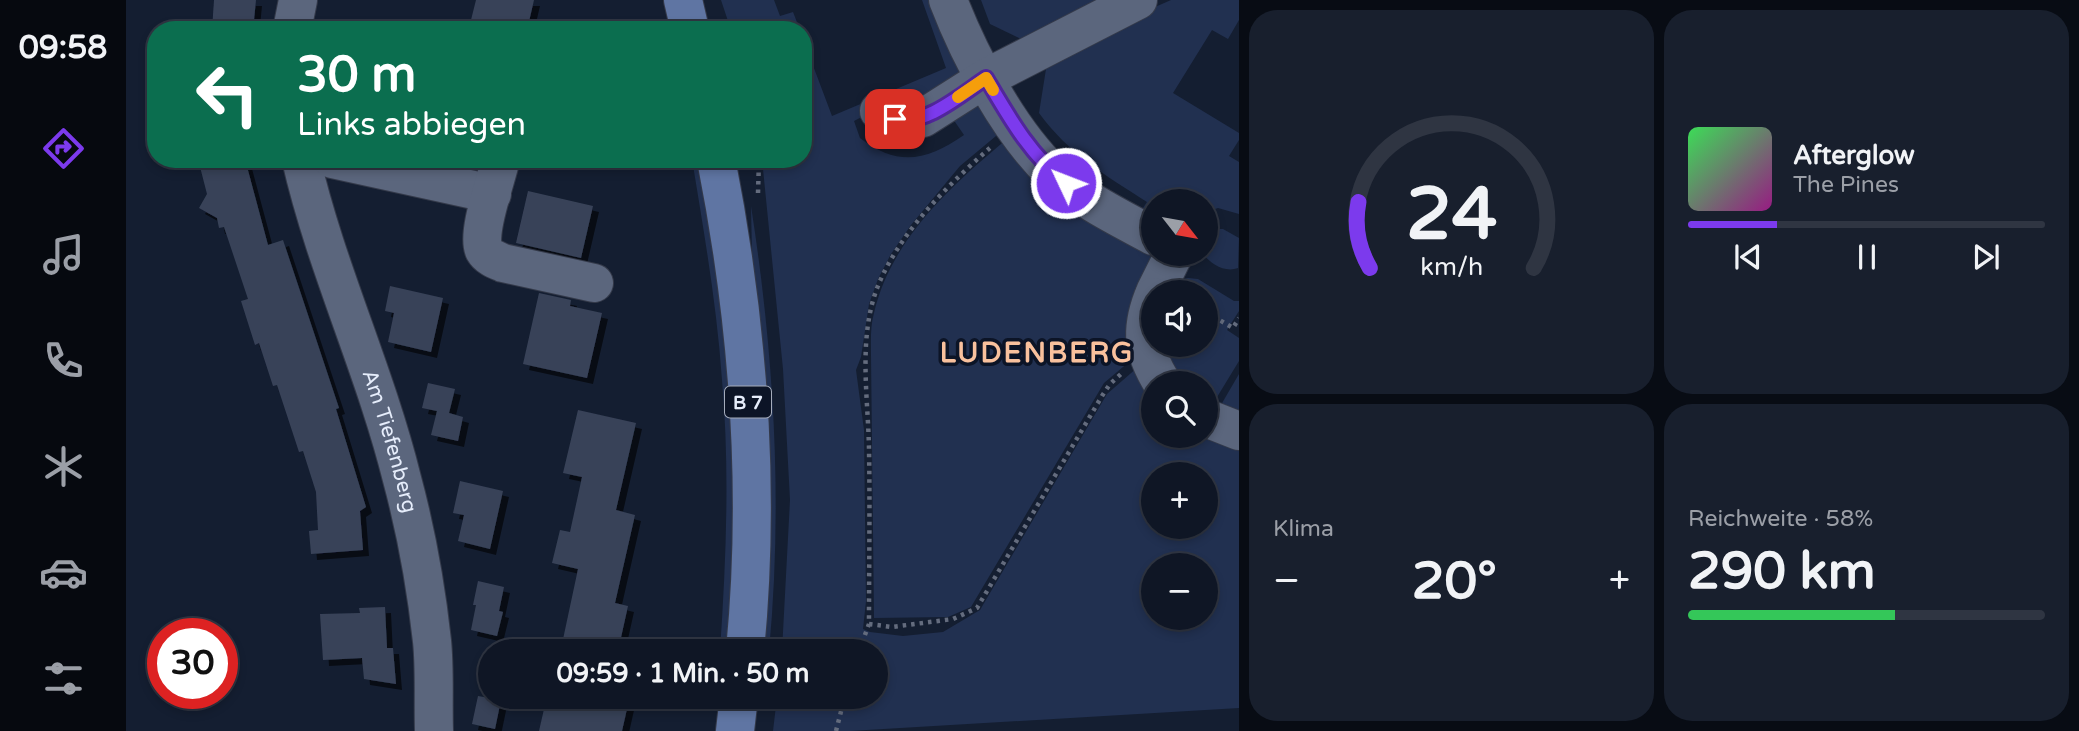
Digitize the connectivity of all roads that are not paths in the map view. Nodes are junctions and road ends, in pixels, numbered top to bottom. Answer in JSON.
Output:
{"nodes":[{"id":1,"x":298,"y":0,"type":"edge"},
{"id":2,"x":683,"y":0,"type":"edge"},
{"id":3,"x":948,"y":0,"type":"edge"},
{"id":4,"x":1138,"y":0,"type":"edge"},
{"id":5,"x":294,"y":21,"type":"edge"},
{"id":6,"x":688,"y":21,"type":"edge"},
{"id":7,"x":986,"y":78,"type":"junction"},
{"id":8,"x":879,"y":111,"type":"dead end"},
{"id":9,"x":312,"y":168,"type":"edge"},
{"id":10,"x":325,"y":168,"type":"edge"},
{"id":11,"x":373,"y":168,"type":"edge"},
{"id":12,"x":717,"y":168,"type":"edge"},
{"id":13,"x":399,"y":196,"type":"dead end"},
{"id":14,"x":1141,"y":229,"type":"edge"},
{"id":15,"x":594,"y":284,"type":"dead end"},
{"id":16,"x":1218,"y":422,"type":"edge"},
{"id":17,"x":1239,"y":430,"type":"edge"},
{"id":18,"x":746,"y":639,"type":"edge"},
{"id":19,"x":737,"y":709,"type":"edge"},
{"id":20,"x":434,"y":731,"type":"edge"},
{"id":21,"x":734,"y":731,"type":"edge"}],
"edges":[{"from":1,"to":5,"type":"street"},
{"from":2,"to":6,"type":"main road"},
{"from":3,"to":7,"type":"street"},
{"from":4,"to":7,"type":"street"},
{"from":7,"to":8,"type":"street"},
{"from":7,"to":14,"type":"street"},
{"from":9,"to":20,"type":"street","name":"Am Tiefenberg"},
{"from":10,"to":13,"type":"street"},
{"from":11,"to":15,"type":"street"},
{"from":12,"to":18,"type":"main road","number":"B 7"},
{"from":16,"to":17,"type":"street"},
{"from":19,"to":21,"type":"main road"}]}
